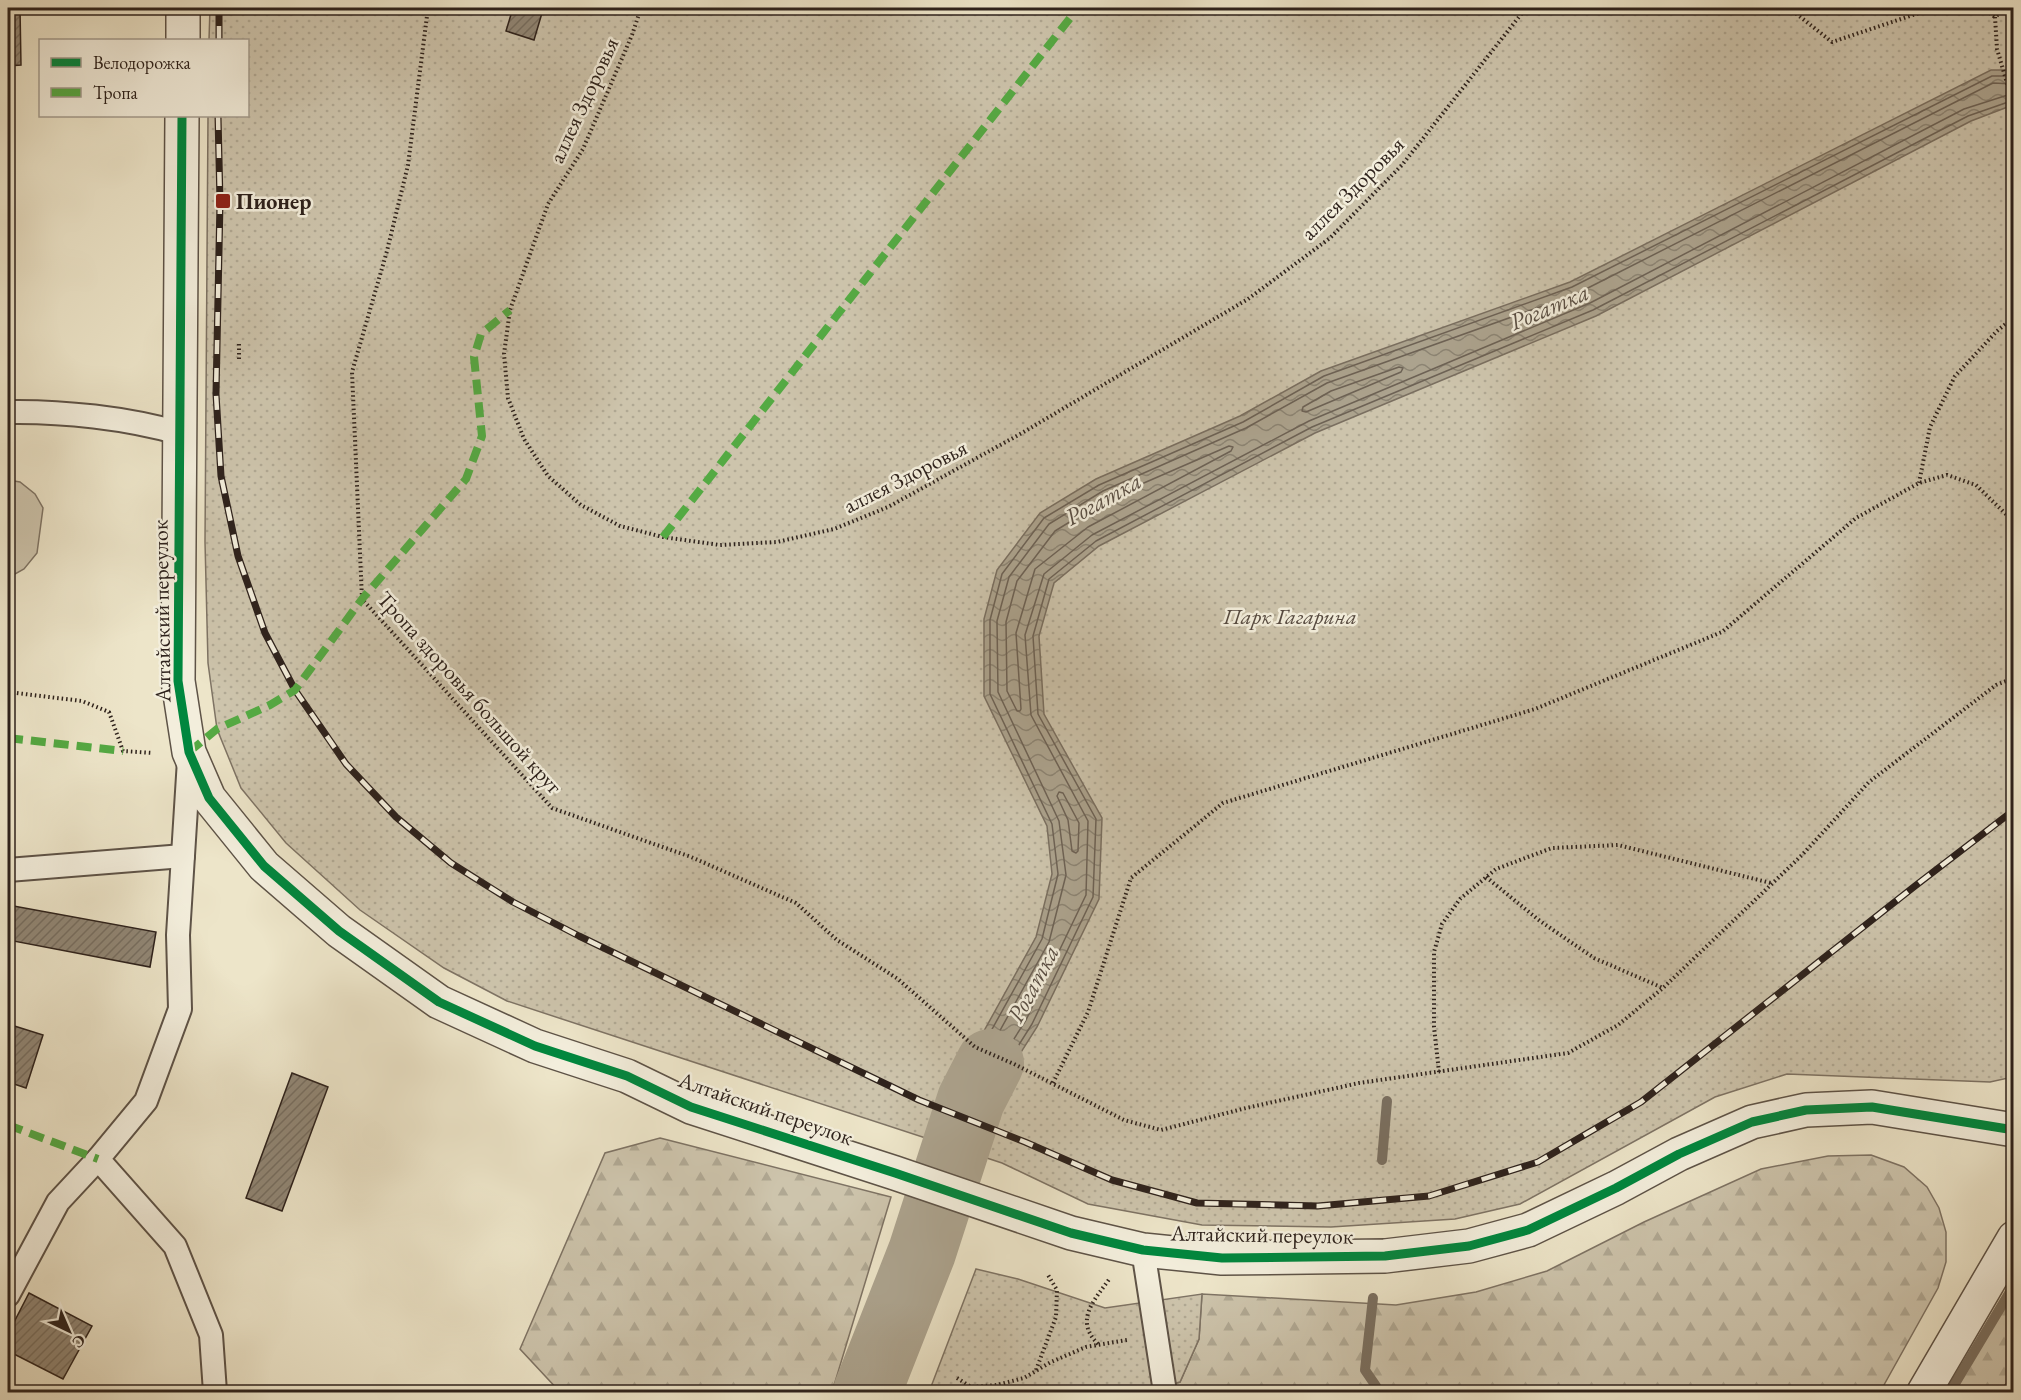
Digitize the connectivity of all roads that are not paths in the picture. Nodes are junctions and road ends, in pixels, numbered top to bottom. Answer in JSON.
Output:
{"nodes":[{"id":1,"x":183,"y":8,"type":"edge"},
{"id":2,"x":183,"y":39,"type":"edge"},
{"id":3,"x":182,"y":117,"type":"edge"},
{"id":4,"x":8,"y":412,"type":"edge"},
{"id":5,"x":180,"y":433,"type":"junction"},
{"id":6,"x":189,"y":752,"type":"junction"},
{"id":7,"x":183,"y":856,"type":"junction"},
{"id":8,"x":8,"y":870,"type":"edge"},
{"id":9,"x":2013,"y":1130,"type":"edge"},
{"id":10,"x":98,"y":1159,"type":"junction"},
{"id":11,"x":2013,"y":1238,"type":"edge"},
{"id":12,"x":1143,"y":1250,"type":"junction"},
{"id":13,"x":8,"y":1295,"type":"edge"},
{"id":14,"x":215,"y":1392,"type":"edge"},
{"id":15,"x":1165,"y":1392,"type":"edge"},
{"id":16,"x":1924,"y":1392,"type":"edge"}],
"edges":[{"from":1,"to":2,"type":"street"},
{"from":3,"to":5,"type":"street","name":"Алтайский переулок"},
{"from":4,"to":5,"type":"lane"},
{"from":5,"to":6,"type":"street","name":"Алтайский переулок"},
{"from":6,"to":7,"type":"lane"},
{"from":6,"to":12,"type":"street","name":"Алтайский переулок"},
{"from":7,"to":8,"type":"lane"},
{"from":7,"to":10,"type":"lane"},
{"from":9,"to":12,"type":"street","name":"Алтайский переулок"},
{"from":10,"to":13,"type":"lane"},
{"from":10,"to":14,"type":"lane"},
{"from":11,"to":16,"type":"street"},
{"from":12,"to":15,"type":"lane"}]}
